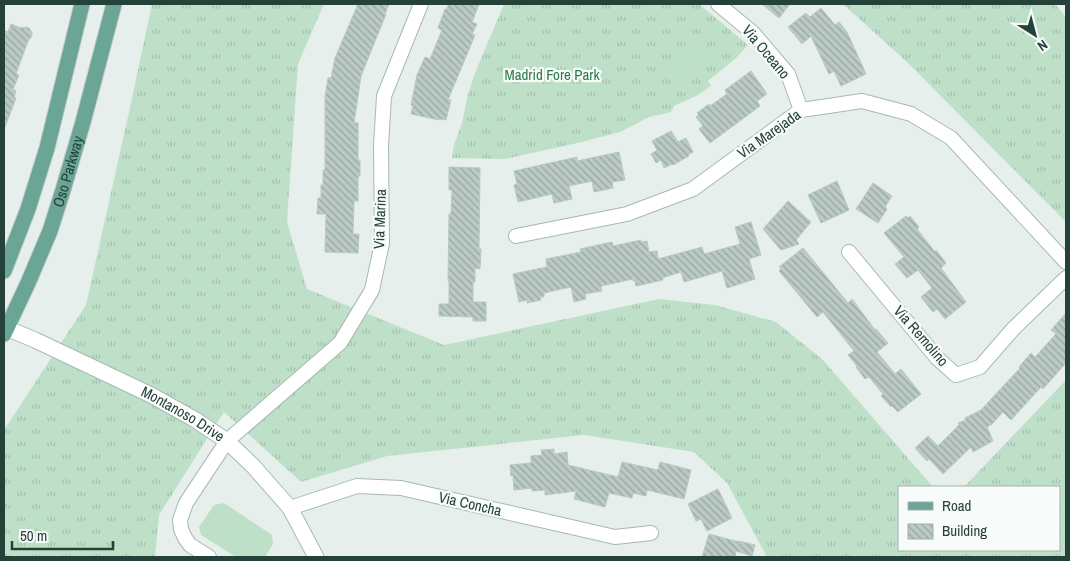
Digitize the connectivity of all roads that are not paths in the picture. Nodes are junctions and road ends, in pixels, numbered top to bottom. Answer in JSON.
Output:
{"nodes":[{"id":1,"x":82,"y":4,"type":"edge"},
{"id":2,"x":114,"y":4,"type":"edge"},
{"id":3,"x":422,"y":4,"type":"edge"},
{"id":4,"x":718,"y":4,"type":"edge"},
{"id":5,"x":801,"y":110,"type":"junction"},
{"id":6,"x":516,"y":236,"type":"dead end"},
{"id":7,"x":849,"y":252,"type":"dead end"},
{"id":8,"x":1066,"y":262,"type":"edge"},
{"id":9,"x":4,"y":272,"type":"edge"},
{"id":10,"x":1066,"y":278,"type":"edge"},
{"id":11,"x":5,"y":330,"type":"edge"},
{"id":12,"x":227,"y":441,"type":"junction"},
{"id":13,"x":290,"y":508,"type":"junction"},
{"id":14,"x":651,"y":533,"type":"dead end"},
{"id":15,"x":209,"y":557,"type":"edge"},
{"id":16,"x":316,"y":557,"type":"edge"}],
"edges":[{"from":1,"to":9,"type":"main road","name":"Oso Parkway"},
{"from":2,"to":11,"type":"main road","name":"Oso Parkway"},
{"from":3,"to":12,"type":"street","name":"Via Marina"},
{"from":4,"to":5,"type":"street","name":"Via Oceano"},
{"from":5,"to":6,"type":"street","name":"Via Marejada"},
{"from":5,"to":8,"type":"street","name":"Via Marejada"},
{"from":7,"to":10,"type":"street","name":"Via Remolino"},
{"from":11,"to":12,"type":"street","name":"Montanoso Drive"},
{"from":12,"to":13,"type":"street","name":"Montanoso Drive"},
{"from":12,"to":15,"type":"street","name":"Via Marina"},
{"from":13,"to":14,"type":"street","name":"Via Concha"},
{"from":13,"to":16,"type":"street","name":"Montanoso Drive"}]}
